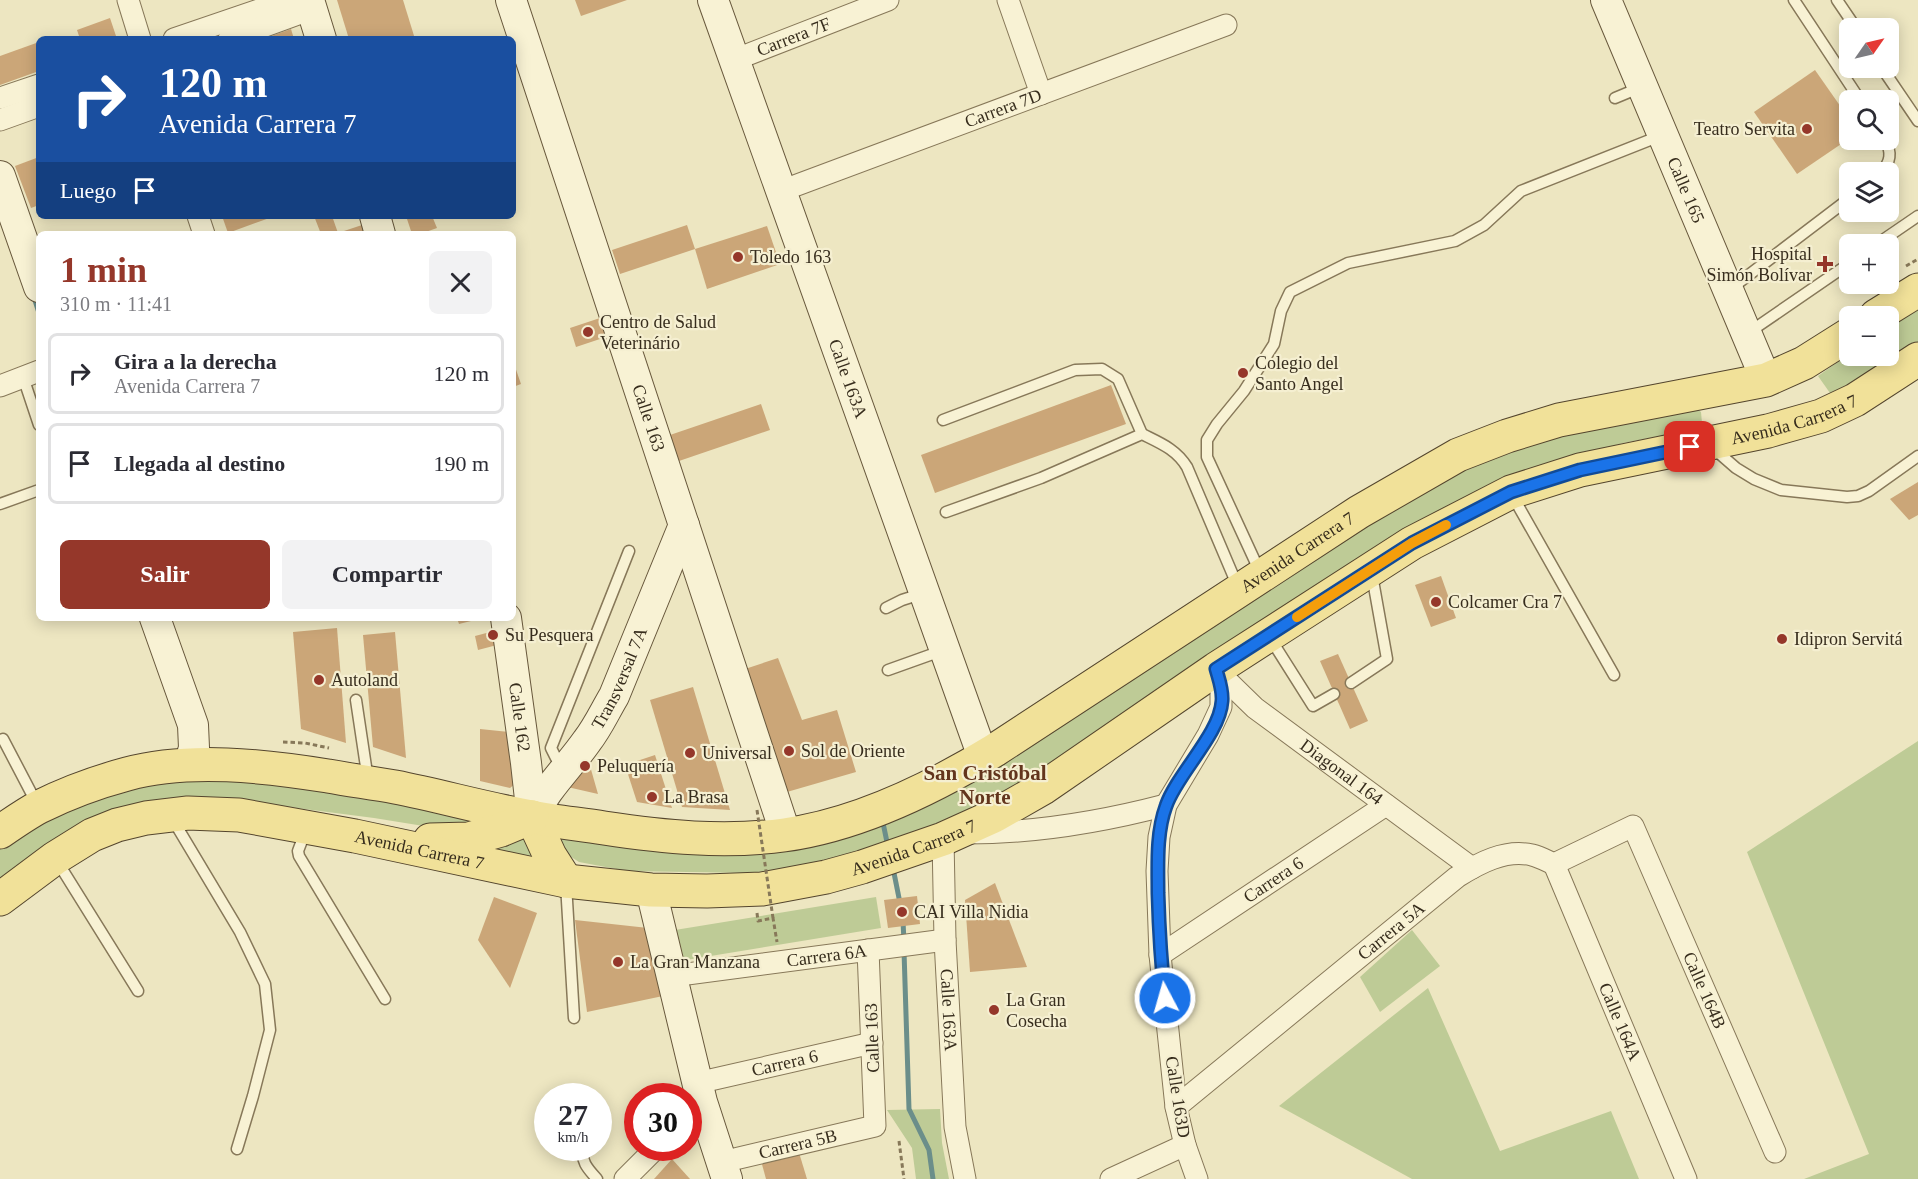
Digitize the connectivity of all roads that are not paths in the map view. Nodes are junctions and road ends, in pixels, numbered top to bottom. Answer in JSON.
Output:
{"nodes":[{"id":1,"x":128,"y":0,"type":"edge"},
{"id":2,"x":511,"y":0,"type":"edge"},
{"id":3,"x":713,"y":0,"type":"edge"},
{"id":4,"x":888,"y":0,"type":"edge"},
{"id":5,"x":1008,"y":0,"type":"edge"},
{"id":6,"x":1606,"y":0,"type":"edge"},
{"id":7,"x":1794,"y":0,"type":"edge"},
{"id":8,"x":1837,"y":0,"type":"edge"},
{"id":9,"x":303,"y":3,"type":"edge"},
{"id":10,"x":1849,"y":18,"type":"edge"},
{"id":11,"x":1226,"y":25,"type":"dead end"},
{"id":12,"x":139,"y":36,"type":"edge"},
{"id":13,"x":185,"y":36,"type":"edge"},
{"id":14,"x":235,"y":36,"type":"edge"},
{"id":15,"x":320,"y":36,"type":"edge"},
{"id":16,"x":734,"y":60,"type":"junction"},
{"id":17,"x":1889,"y":78,"type":"edge"},
{"id":18,"x":36,"y":86,"type":"edge"},
{"id":19,"x":1642,"y":86,"type":"junction"},
{"id":20,"x":1853,"y":90,"type":"edge"},
{"id":21,"x":1041,"y":94,"type":"junction"},
{"id":22,"x":0,"y":99,"type":"edge"},
{"id":23,"x":1615,"y":99,"type":"dead end"},
{"id":24,"x":36,"y":107,"type":"edge"},
{"id":25,"x":0,"y":120,"type":"edge"},
{"id":26,"x":1918,"y":121,"type":"edge"},
{"id":27,"x":1663,"y":134,"type":"junction"},
{"id":28,"x":0,"y":176,"type":"edge"},
{"id":29,"x":781,"y":191,"type":"junction"},
{"id":30,"x":1839,"y":207,"type":"edge"},
{"id":31,"x":1918,"y":216,"type":"edge"},
{"id":32,"x":1892,"y":234,"type":"edge"},
{"id":33,"x":1839,"y":271,"type":"edge"},
{"id":34,"x":36,"y":278,"type":"edge"},
{"id":35,"x":1728,"y":290,"type":"junction"},
{"id":36,"x":1918,"y":290,"type":"edge"},
{"id":37,"x":1892,"y":306,"type":"edge"},
{"id":38,"x":1747,"y":334,"type":"junction"},
{"id":39,"x":1839,"y":341,"type":"edge"},
{"id":40,"x":1918,"y":359,"type":"edge"},
{"id":41,"x":31,"y":374,"type":"edge"},
{"id":42,"x":1766,"y":380,"type":"junction"},
{"id":43,"x":0,"y":386,"type":"edge"},
{"id":44,"x":1700,"y":394,"type":"junction"},
{"id":45,"x":36,"y":406,"type":"edge"},
{"id":46,"x":1821,"y":416,"type":"junction"},
{"id":47,"x":943,"y":420,"type":"dead end"},
{"id":48,"x":1142,"y":434,"type":"junction"},
{"id":49,"x":1708,"y":444,"type":"junction"},
{"id":50,"x":1918,"y":456,"type":"edge"},
{"id":51,"x":36,"y":491,"type":"edge"},
{"id":52,"x":1511,"y":492,"type":"junction"},
{"id":53,"x":0,"y":504,"type":"edge"},
{"id":54,"x":946,"y":512,"type":"dead end"},
{"id":55,"x":684,"y":525,"type":"junction"},
{"id":56,"x":629,"y":551,"type":"dead end"},
{"id":57,"x":1371,"y":569,"type":"junction"},
{"id":58,"x":1251,"y":583,"type":"junction"},
{"id":59,"x":924,"y":593,"type":"junction"},
{"id":60,"x":886,"y":608,"type":"dead end"},
{"id":61,"x":156,"y":621,"type":"edge"},
{"id":62,"x":506,"y":621,"type":"edge"},
{"id":63,"x":1268,"y":635,"type":"junction"},
{"id":64,"x":945,"y":650,"type":"junction"},
{"id":65,"x":1216,"y":669,"type":"junction"},
{"id":66,"x":888,"y":670,"type":"dead end"},
{"id":67,"x":1614,"y":675,"type":"dead end"},
{"id":68,"x":1351,"y":683,"type":"dead end"},
{"id":69,"x":1334,"y":694,"type":"dead end"},
{"id":70,"x":356,"y":700,"type":"dead end"},
{"id":71,"x":3,"y":739,"type":"dead end"},
{"id":72,"x":983,"y":757,"type":"junction"},
{"id":73,"x":189,"y":765,"type":"junction"},
{"id":74,"x":566,"y":766,"type":"junction"},
{"id":75,"x":369,"y":783,"type":"junction"},
{"id":76,"x":1166,"y":805,"type":"junction"},
{"id":77,"x":1386,"y":805,"type":"junction"},
{"id":78,"x":38,"y":807,"type":"junction"},
{"id":79,"x":169,"y":815,"type":"junction"},
{"id":80,"x":532,"y":817,"type":"junction"},
{"id":81,"x":307,"y":826,"type":"junction"},
{"id":82,"x":0,"y":832,"type":"edge"},
{"id":83,"x":786,"y":835,"type":"junction"},
{"id":84,"x":951,"y":836,"type":"junction"},
{"id":85,"x":369,"y":839,"type":"junction"},
{"id":86,"x":55,"y":858,"type":"junction"},
{"id":87,"x":1554,"y":864,"type":"junction"},
{"id":88,"x":1472,"y":868,"type":"junction"},
{"id":89,"x":566,"y":881,"type":"junction"},
{"id":90,"x":651,"y":890,"type":"junction"},
{"id":91,"x":0,"y":899,"type":"edge"},
{"id":92,"x":945,"y":940,"type":"junction"},
{"id":93,"x":868,"y":950,"type":"junction"},
{"id":94,"x":1160,"y":955,"type":"junction"},
{"id":95,"x":672,"y":976,"type":"junction"},
{"id":96,"x":138,"y":991,"type":"dead end"},
{"id":97,"x":385,"y":999,"type":"dead end"},
{"id":98,"x":573,"y":1018,"type":"dead end"},
{"id":99,"x":872,"y":1043,"type":"junction"},
{"id":100,"x":693,"y":1083,"type":"edge"},
{"id":101,"x":702,"y":1098,"type":"edge"},
{"id":102,"x":1176,"y":1107,"type":"junction"},
{"id":103,"x":702,"y":1115,"type":"edge"},
{"id":104,"x":875,"y":1126,"type":"joint"},
{"id":105,"x":1185,"y":1145,"type":"junction"},
{"id":106,"x":237,"y":1149,"type":"dead end"},
{"id":107,"x":1775,"y":1152,"type":"dead end"},
{"id":108,"x":584,"y":1161,"type":"edge"},
{"id":109,"x":643,"y":1161,"type":"edge"},
{"id":110,"x":724,"y":1171,"type":"edge"},
{"id":111,"x":597,"y":1179,"type":"edge"},
{"id":112,"x":625,"y":1179,"type":"edge"},
{"id":113,"x":964,"y":1179,"type":"edge"},
{"id":114,"x":1112,"y":1179,"type":"edge"},
{"id":115,"x":1197,"y":1179,"type":"edge"},
{"id":116,"x":1686,"y":1179,"type":"edge"}],
"edges":[{"from":1,"to":12,"type":"street"},
{"from":2,"to":55,"type":"street","name":"Calle 163"},
{"from":3,"to":16,"type":"street","name":"Calle 163A"},
{"from":4,"to":16,"type":"street","name":"Carrera 7F"},
{"from":5,"to":21,"type":"street"},
{"from":6,"to":19,"type":"street","name":"Calle 165"},
{"from":7,"to":20,"type":"lane"},
{"from":8,"to":10,"type":"lane"},
{"from":9,"to":13,"type":"street"},
{"from":9,"to":14,"type":"street"},
{"from":9,"to":15,"type":"street"},
{"from":11,"to":21,"type":"street","name":"Carrera 7D"},
{"from":16,"to":29,"type":"street","name":"Calle 163A"},
{"from":17,"to":26,"type":"lane"},
{"from":18,"to":22,"type":"street"},
{"from":19,"to":23,"type":"lane"},
{"from":19,"to":27,"type":"street","name":"Calle 165"},
{"from":21,"to":29,"type":"street","name":"Carrera 7D"},
{"from":24,"to":25,"type":"street"},
{"from":27,"to":35,"type":"street","name":"Calle 165"},
{"from":27,"to":58,"type":"lane"},
{"from":28,"to":34,"type":"street"},
{"from":29,"to":59,"type":"street","name":"Calle 163A"},
{"from":30,"to":35,"type":"lane"},
{"from":31,"to":32,"type":"lane"},
{"from":33,"to":38,"type":"lane"},
{"from":35,"to":38,"type":"street","name":"Calle 165"},
{"from":36,"to":37,"type":"main road"},
{"from":38,"to":42,"type":"street","name":"Calle 165"},
{"from":39,"to":42,"type":"main road","name":"Avenida Carrera 7"},
{"from":40,"to":46,"type":"main road","name":"Avenida Carrera 7"},
{"from":41,"to":43,"type":"street"},
{"from":41,"to":45,"type":"lane"},
{"from":42,"to":44,"type":"main road","name":"Avenida Carrera 7"},
{"from":42,"to":46,"type":"main road"},
{"from":42,"to":49,"type":"main road"},
{"from":44,"to":49,"type":"main road"},
{"from":44,"to":58,"type":"main road","name":"Avenida Carrera 7"},
{"from":46,"to":49,"type":"main road","name":"Avenida Carrera 7"},
{"from":47,"to":48,"type":"lane"},
{"from":48,"to":54,"type":"lane"},
{"from":48,"to":58,"type":"lane"},
{"from":49,"to":50,"type":"lane"},
{"from":49,"to":52,"type":"main road","name":"Avenida Carrera 7"},
{"from":51,"to":53,"type":"lane"},
{"from":52,"to":57,"type":"main road","name":"Avenida Carrera 7"},
{"from":52,"to":67,"type":"lane"},
{"from":55,"to":74,"type":"street","name":"Transversal 7A"},
{"from":55,"to":83,"type":"street","name":"Calle 163"},
{"from":56,"to":74,"type":"lane"},
{"from":57,"to":63,"type":"main road","name":"Avenida Carrera 7"},
{"from":57,"to":68,"type":"lane"},
{"from":58,"to":72,"type":"main road","name":"Avenida Carrera 7"},
{"from":59,"to":60,"type":"lane"},
{"from":59,"to":64,"type":"street","name":"Calle 163A"},
{"from":61,"to":73,"type":"street"},
{"from":62,"to":80,"type":"street","name":"Calle 162"},
{"from":63,"to":65,"type":"main road","name":"Avenida Carrera 7"},
{"from":63,"to":69,"type":"lane"},
{"from":64,"to":66,"type":"lane"},
{"from":64,"to":72,"type":"street","name":"Calle 163A"},
{"from":65,"to":76,"type":"street","name":"Calle 163D"},
{"from":65,"to":77,"type":"street","name":"Diagonal 164"},
{"from":65,"to":84,"type":"main road","name":"Avenida Carrera 7"},
{"from":70,"to":75,"type":"lane"},
{"from":71,"to":78,"type":"lane"},
{"from":72,"to":83,"type":"main road","name":"Avenida Carrera 7"},
{"from":73,"to":75,"type":"main road","name":"Avenida Carrera 7"},
{"from":73,"to":78,"type":"main road","name":"Avenida Carrera 7"},
{"from":74,"to":80,"type":"street","name":"Transversal 7A"},
{"from":75,"to":80,"type":"main road","name":"Avenida Carrera 7"},
{"from":76,"to":84,"type":"street"},
{"from":76,"to":94,"type":"street","name":"Calle 163D"},
{"from":77,"to":88,"type":"street","name":"Diagonal 164"},
{"from":77,"to":94,"type":"street","name":"Carrera 6"},
{"from":78,"to":82,"type":"main road","name":"Avenida Carrera 7"},
{"from":79,"to":81,"type":"main road","name":"Avenida Carrera 7"},
{"from":79,"to":86,"type":"main road","name":"Avenida Carrera 7"},
{"from":79,"to":106,"type":"lane"},
{"from":80,"to":83,"type":"main road","name":"Avenida Carrera 7"},
{"from":80,"to":85,"type":"main road"},
{"from":80,"to":89,"type":"main road"},
{"from":81,"to":85,"type":"main road","name":"Avenida Carrera 7"},
{"from":81,"to":97,"type":"lane"},
{"from":84,"to":90,"type":"main road","name":"Avenida Carrera 7"},
{"from":84,"to":92,"type":"street","name":"Calle 163A"},
{"from":85,"to":89,"type":"main road","name":"Avenida Carrera 7"},
{"from":86,"to":91,"type":"main road","name":"Avenida Carrera 7"},
{"from":86,"to":96,"type":"lane"},
{"from":87,"to":88,"type":"street","name":"Carrera 5A"},
{"from":87,"to":107,"type":"street","name":"Calle 164B"},
{"from":87,"to":116,"type":"street","name":"Calle 164A"},
{"from":88,"to":102,"type":"street","name":"Carrera 5A"},
{"from":89,"to":90,"type":"main road","name":"Avenida Carrera 7"},
{"from":89,"to":98,"type":"lane"},
{"from":90,"to":95,"type":"street"},
{"from":92,"to":93,"type":"street","name":"Carrera 6A"},
{"from":92,"to":113,"type":"street","name":"Calle 163A"},
{"from":93,"to":95,"type":"street","name":"Carrera 6A"},
{"from":93,"to":99,"type":"street","name":"Calle 163"},
{"from":94,"to":102,"type":"street","name":"Calle 163D"},
{"from":95,"to":100,"type":"street"},
{"from":99,"to":101,"type":"street","name":"Carrera 6"},
{"from":99,"to":104,"type":"street","name":"Calle 163"},
{"from":102,"to":105,"type":"street","name":"Calle 163D"},
{"from":103,"to":110,"type":"street"},
{"from":104,"to":110,"type":"street","name":"Carrera 5B"},
{"from":105,"to":114,"type":"street"},
{"from":105,"to":115,"type":"street","name":"Calle 163D"},
{"from":108,"to":111,"type":"lane"},
{"from":109,"to":112,"type":"street"}]}
